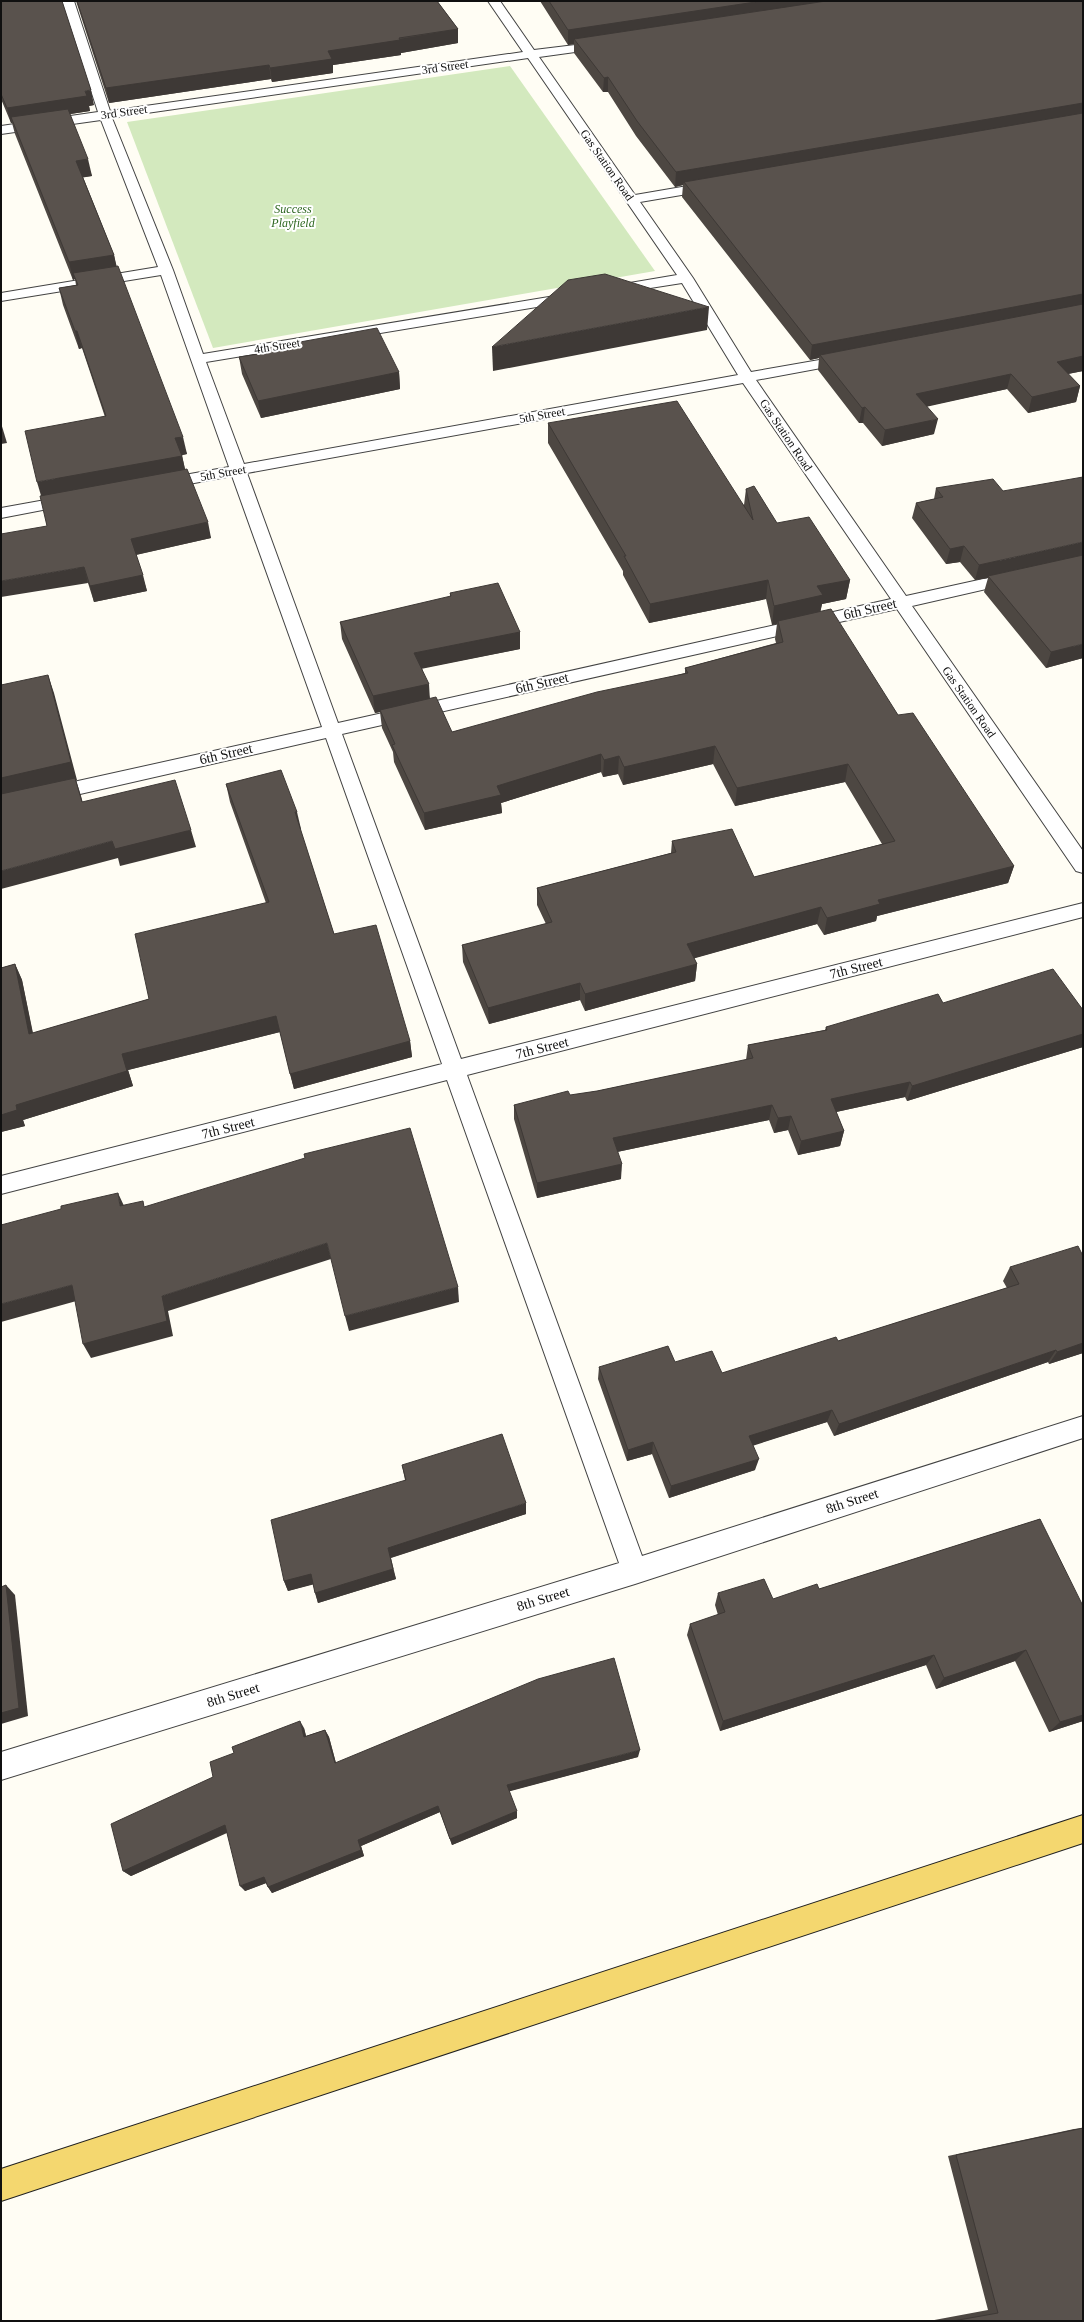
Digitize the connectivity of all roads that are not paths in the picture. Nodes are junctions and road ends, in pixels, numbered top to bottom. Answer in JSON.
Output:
{"nodes":[{"id":1,"x":68,"y":1,"type":"edge"},
{"id":2,"x":494,"y":1,"type":"edge"},
{"id":3,"x":617,"y":42,"type":"edge"},
{"id":4,"x":532,"y":55,"type":"junction"},
{"id":5,"x":105,"y":115,"type":"junction"},
{"id":6,"x":1,"y":130,"type":"edge"},
{"id":7,"x":725,"y":184,"type":"edge"},
{"id":8,"x":632,"y":200,"type":"junction"},
{"id":9,"x":166,"y":270,"type":"junction"},
{"id":10,"x":686,"y":278,"type":"junction"},
{"id":11,"x":599,"y":292,"type":"edge"},
{"id":12,"x":583,"y":295,"type":"edge"},
{"id":13,"x":1,"y":297,"type":"edge"},
{"id":14,"x":864,"y":356,"type":"edge"},
{"id":15,"x":197,"y":360,"type":"junction"},
{"id":16,"x":747,"y":378,"type":"junction"},
{"id":17,"x":237,"y":470,"type":"junction"},
{"id":18,"x":150,"y":486,"type":"edge"},
{"id":19,"x":88,"y":497,"type":"edge"},
{"id":20,"x":1,"y":513,"type":"edge"},
{"id":21,"x":1030,"y":574,"type":"edge"},
{"id":22,"x":900,"y":602,"type":"junction"},
{"id":23,"x":331,"y":730,"type":"junction"},
{"id":24,"x":1,"y":805,"type":"edge"},
{"id":25,"x":1083,"y":866,"type":"edge"},
{"id":26,"x":1083,"y":910,"type":"edge"},
{"id":27,"x":455,"y":1070,"type":"junction"},
{"id":28,"x":1,"y":1185,"type":"edge"},
{"id":29,"x":1083,"y":1427,"type":"edge"},
{"id":30,"x":635,"y":1570,"type":"junction"},
{"id":31,"x":1,"y":1766,"type":"edge"},
{"id":32,"x":1083,"y":1829,"type":"edge"},
{"id":33,"x":1,"y":2185,"type":"edge"}],
"edges":[{"from":1,"to":5,"type":"street"},
{"from":2,"to":4,"type":"street","name":"Gas Station Road"},
{"from":3,"to":4,"type":"street","name":"3rd Street"},
{"from":4,"to":5,"type":"street","name":"3rd Street"},
{"from":4,"to":8,"type":"street","name":"Gas Station Road"},
{"from":5,"to":6,"type":"street","name":"3rd Street"},
{"from":5,"to":9,"type":"street"},
{"from":7,"to":8,"type":"street"},
{"from":8,"to":10,"type":"street","name":"Gas Station Road"},
{"from":9,"to":13,"type":"street"},
{"from":9,"to":15,"type":"street"},
{"from":10,"to":11,"type":"street"},
{"from":10,"to":16,"type":"street","name":"Gas Station Road"},
{"from":12,"to":15,"type":"street","name":"4th Street"},
{"from":14,"to":16,"type":"street","name":"5th Street"},
{"from":15,"to":17,"type":"street"},
{"from":16,"to":17,"type":"street","name":"5th Street"},
{"from":16,"to":22,"type":"street","name":"Gas Station Road"},
{"from":17,"to":18,"type":"street","name":"5th Street"},
{"from":17,"to":23,"type":"street"},
{"from":19,"to":20,"type":"street"},
{"from":21,"to":22,"type":"street","name":"6th Street"},
{"from":22,"to":23,"type":"street","name":"6th Street"},
{"from":22,"to":25,"type":"street","name":"Gas Station Road"},
{"from":23,"to":24,"type":"street","name":"6th Street"},
{"from":23,"to":27,"type":"street"},
{"from":26,"to":27,"type":"street","name":"7th Street"},
{"from":27,"to":28,"type":"street","name":"7th Street"},
{"from":27,"to":30,"type":"street"},
{"from":29,"to":30,"type":"street","name":"8th Street"},
{"from":30,"to":31,"type":"street","name":"8th Street"},
{"from":32,"to":33,"type":"main road"}]}
